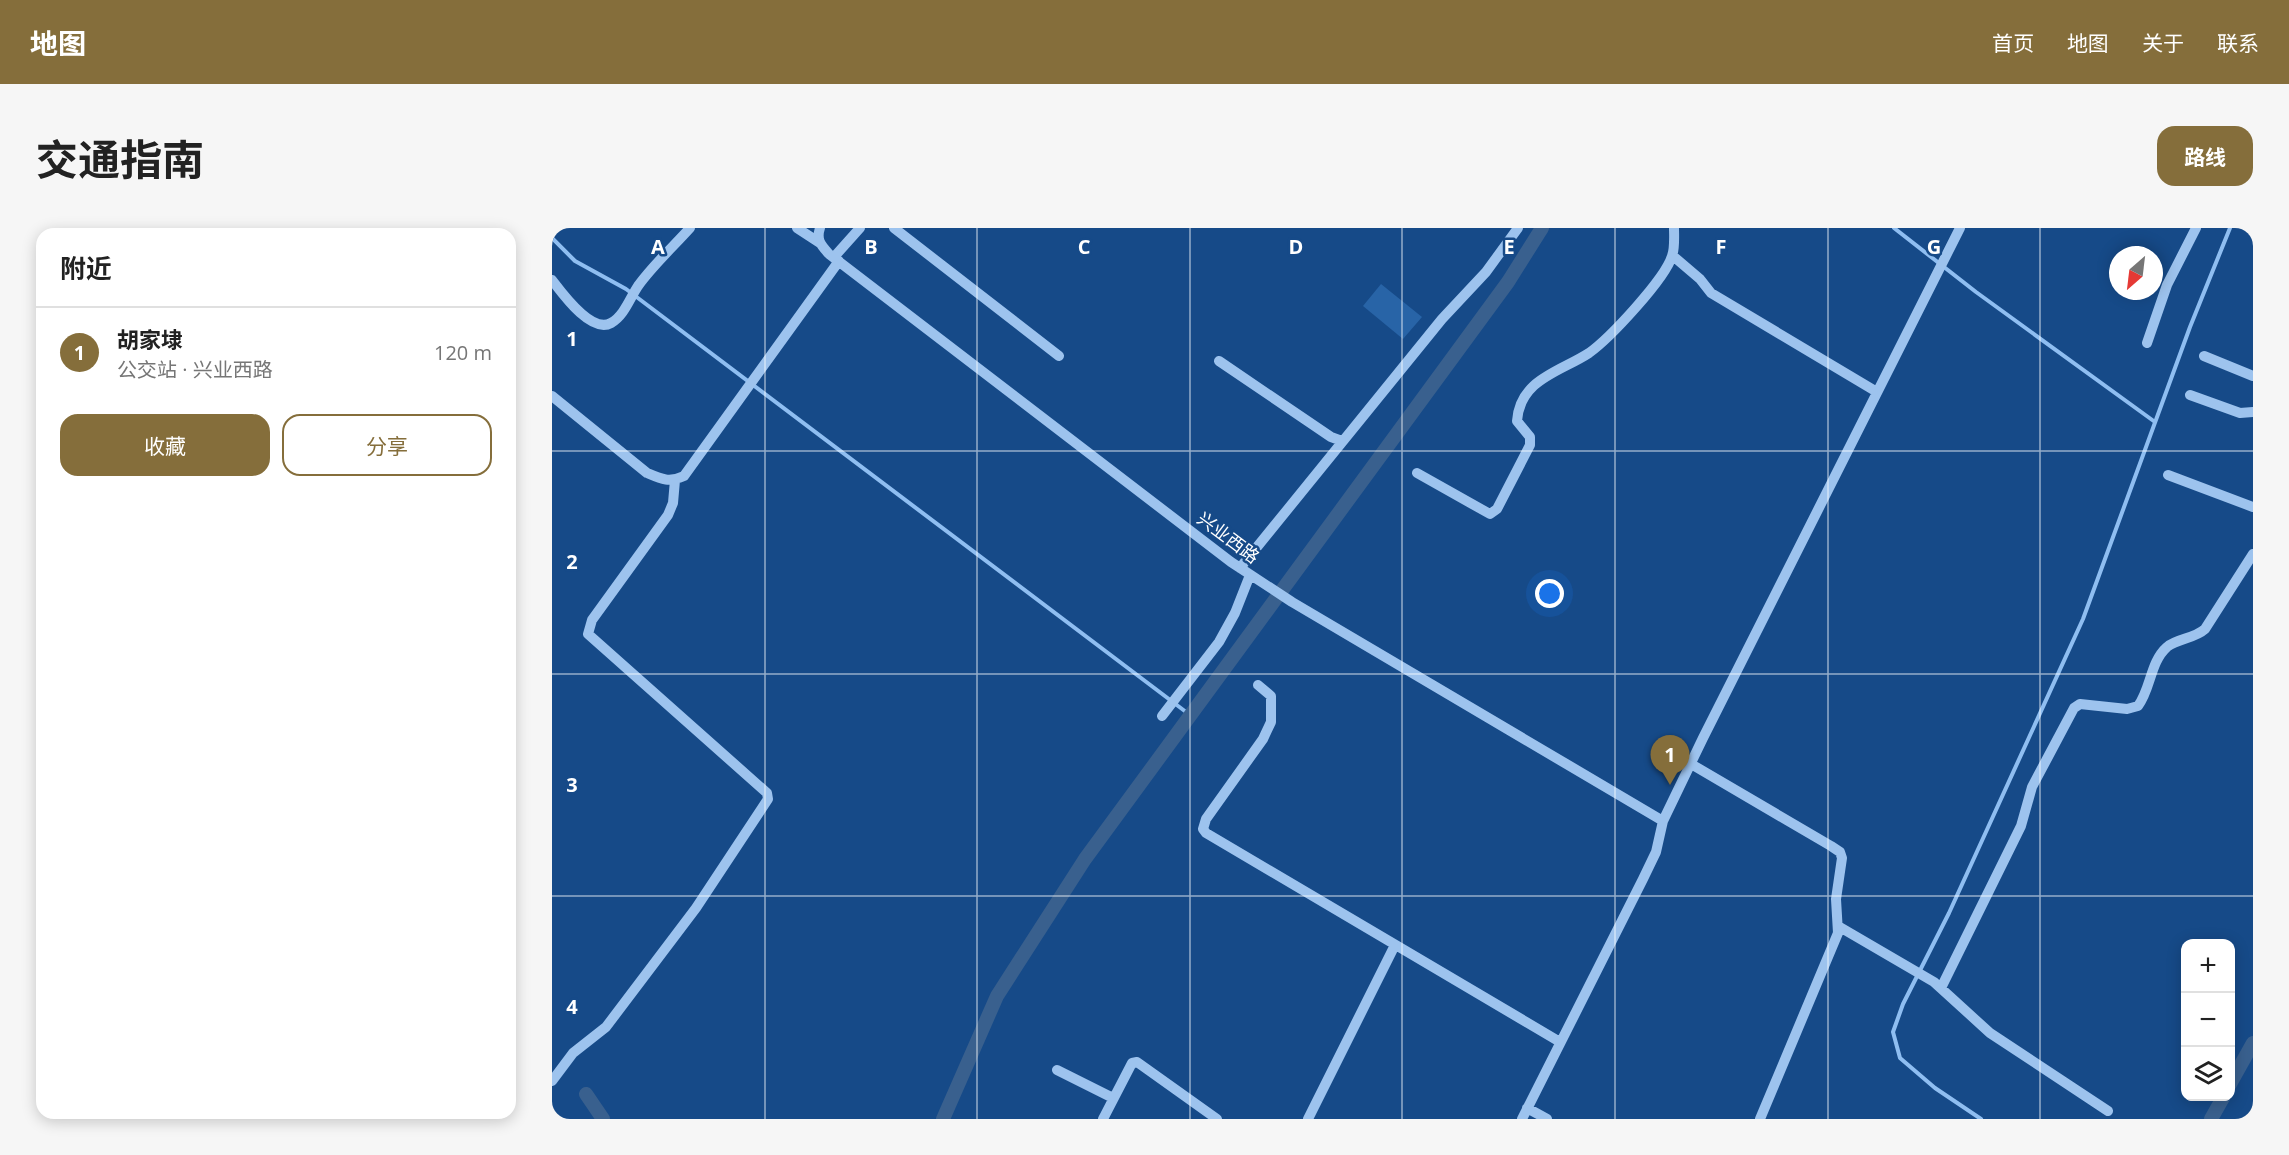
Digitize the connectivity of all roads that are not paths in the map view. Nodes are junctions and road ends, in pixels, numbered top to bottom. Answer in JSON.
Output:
{"nodes":[{"id":1,"x":690,"y":228,"type":"edge"},
{"id":2,"x":797,"y":228,"type":"edge"},
{"id":3,"x":820,"y":228,"type":"edge"},
{"id":4,"x":860,"y":228,"type":"edge"},
{"id":5,"x":894,"y":228,"type":"edge"},
{"id":6,"x":1518,"y":228,"type":"edge"},
{"id":7,"x":1674,"y":228,"type":"edge"},
{"id":8,"x":1960,"y":228,"type":"edge"},
{"id":9,"x":2196,"y":228,"type":"edge"},
{"id":10,"x":820,"y":243,"type":"junction"},
{"id":11,"x":1672,"y":256,"type":"junction"},
{"id":12,"x":836,"y":259,"type":"junction"},
{"id":13,"x":552,"y":280,"type":"edge"},
{"id":14,"x":2147,"y":343,"type":"dead end"},
{"id":15,"x":1059,"y":356,"type":"dead end"},
{"id":16,"x":2204,"y":356,"type":"dead end"},
{"id":17,"x":1219,"y":361,"type":"dead end"},
{"id":18,"x":2253,"y":376,"type":"edge"},
{"id":19,"x":1877,"y":392,"type":"junction"},
{"id":20,"x":2190,"y":395,"type":"dead end"},
{"id":21,"x":552,"y":396,"type":"edge"},
{"id":22,"x":2253,"y":412,"type":"edge"},
{"id":23,"x":1342,"y":441,"type":"junction"},
{"id":24,"x":1417,"y":473,"type":"dead end"},
{"id":25,"x":2168,"y":475,"type":"dead end"},
{"id":26,"x":675,"y":480,"type":"junction"},
{"id":27,"x":2253,"y":507,"type":"edge"},
{"id":28,"x":2253,"y":554,"type":"edge"},
{"id":29,"x":1240,"y":568,"type":"junction"},
{"id":30,"x":1253,"y":577,"type":"junction"},
{"id":31,"x":1258,"y":685,"type":"dead end"},
{"id":32,"x":1162,"y":716,"type":"dead end"},
{"id":33,"x":1691,"y":764,"type":"junction"},
{"id":34,"x":1664,"y":820,"type":"junction"},
{"id":35,"x":1838,"y":926,"type":"junction"},
{"id":36,"x":1395,"y":945,"type":"junction"},
{"id":37,"x":1937,"y":985,"type":"junction"},
{"id":38,"x":1560,"y":1042,"type":"junction"},
{"id":39,"x":1057,"y":1070,"type":"dead end"},
{"id":40,"x":552,"y":1081,"type":"edge"},
{"id":41,"x":1113,"y":1098,"type":"junction"},
{"id":42,"x":1527,"y":1108,"type":"junction"},
{"id":43,"x":2108,"y":1111,"type":"dead end"},
{"id":44,"x":1764,"y":1117,"type":"edge"},
{"id":45,"x":1102,"y":1119,"type":"edge"},
{"id":46,"x":1217,"y":1119,"type":"edge"},
{"id":47,"x":1308,"y":1119,"type":"edge"},
{"id":48,"x":1522,"y":1119,"type":"edge"},
{"id":49,"x":1548,"y":1119,"type":"edge"}],
"edges":[{"from":1,"to":13,"type":"street"},
{"from":2,"to":10,"type":"street","name":"兴业西路"},
{"from":3,"to":10,"type":"street"},
{"from":4,"to":12,"type":"street"},
{"from":5,"to":15,"type":"street"},
{"from":6,"to":23,"type":"street"},
{"from":7,"to":11,"type":"street"},
{"from":8,"to":19,"type":"street"},
{"from":9,"to":14,"type":"street"},
{"from":10,"to":12,"type":"street","name":"兴业西路"},
{"from":11,"to":19,"type":"street"},
{"from":11,"to":24,"type":"street"},
{"from":12,"to":26,"type":"street"},
{"from":12,"to":29,"type":"street","name":"兴业西路"},
{"from":16,"to":18,"type":"street"},
{"from":17,"to":23,"type":"street"},
{"from":19,"to":33,"type":"street"},
{"from":20,"to":22,"type":"street"},
{"from":21,"to":26,"type":"street"},
{"from":23,"to":29,"type":"street"},
{"from":25,"to":27,"type":"street"},
{"from":26,"to":40,"type":"street"},
{"from":28,"to":37,"type":"street"},
{"from":29,"to":30,"type":"street","name":"兴业西路"},
{"from":30,"to":32,"type":"street"},
{"from":30,"to":34,"type":"street","name":"兴业西路"},
{"from":31,"to":36,"type":"street"},
{"from":33,"to":34,"type":"street"},
{"from":33,"to":35,"type":"street"},
{"from":34,"to":38,"type":"street"},
{"from":35,"to":37,"type":"street"},
{"from":35,"to":44,"type":"street"},
{"from":36,"to":38,"type":"street"},
{"from":36,"to":47,"type":"street"},
{"from":37,"to":43,"type":"street"},
{"from":38,"to":42,"type":"street"},
{"from":39,"to":41,"type":"street"},
{"from":41,"to":45,"type":"street"},
{"from":41,"to":46,"type":"street"},
{"from":42,"to":48,"type":"street"},
{"from":42,"to":49,"type":"street"}]}
